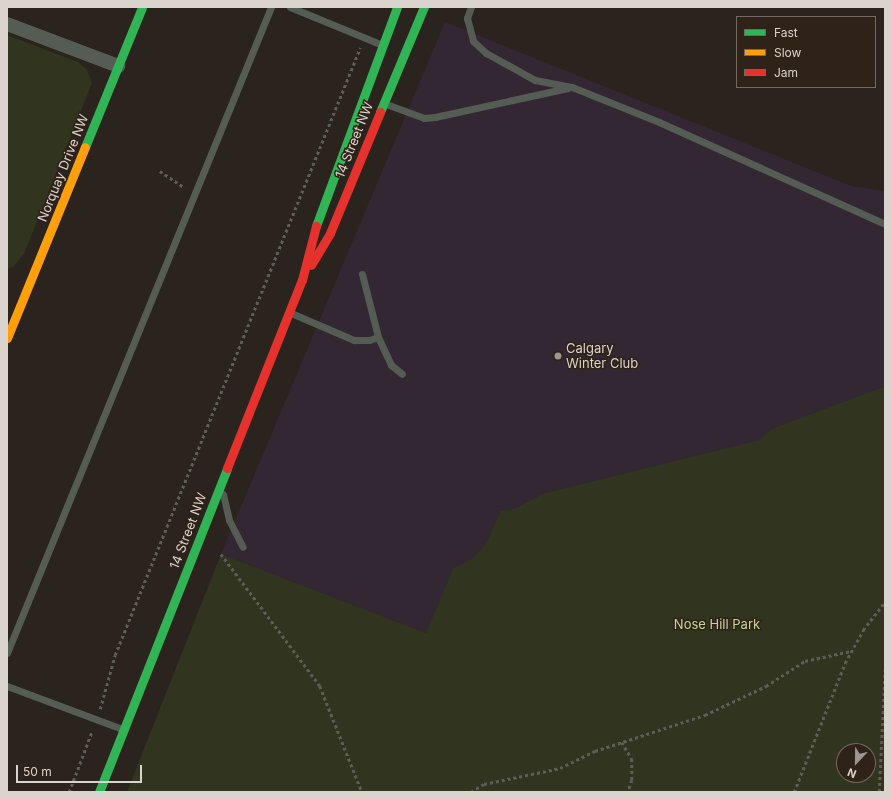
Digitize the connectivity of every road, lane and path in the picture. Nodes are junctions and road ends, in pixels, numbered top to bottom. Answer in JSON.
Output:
{"nodes":[{"id":1,"x":142,"y":7,"type":"edge"},
{"id":2,"x":271,"y":7,"type":"edge"},
{"id":3,"x":290,"y":7,"type":"edge"},
{"id":4,"x":397,"y":7,"type":"edge"},
{"id":5,"x":424,"y":7,"type":"edge"},
{"id":6,"x":471,"y":7,"type":"edge"},
{"id":7,"x":7,"y":24,"type":"edge"},
{"id":8,"x":360,"y":46,"type":"dead end"},
{"id":9,"x":382,"y":46,"type":"junction"},
{"id":10,"x":118,"y":66,"type":"junction"},
{"id":11,"x":572,"y":87,"type":"junction"},
{"id":12,"x":383,"y":103,"type":"junction"},
{"id":13,"x":160,"y":171,"type":"dead end"},
{"id":14,"x":193,"y":198,"type":"junction"},
{"id":15,"x":885,"y":224,"type":"edge"},
{"id":16,"x":362,"y":274,"type":"dead end"},
{"id":17,"x":302,"y":280,"type":"junction"},
{"id":18,"x":289,"y":312,"type":"junction"},
{"id":19,"x":378,"y":337,"type":"junction"},
{"id":20,"x":7,"y":338,"type":"edge"},
{"id":21,"x":402,"y":374,"type":"dead end"},
{"id":22,"x":220,"y":482,"type":"junction"},
{"id":23,"x":243,"y":548,"type":"dead end"},
{"id":24,"x":221,"y":554,"type":"dead end"},
{"id":25,"x":885,"y":602,"type":"edge"},
{"id":26,"x":851,"y":651,"type":"junction"},
{"id":27,"x":7,"y":653,"type":"edge"},
{"id":28,"x":885,"y":668,"type":"edge"},
{"id":29,"x":7,"y":686,"type":"edge"},
{"id":30,"x":96,"y":718,"type":"junction"},
{"id":31,"x":124,"y":730,"type":"junction"},
{"id":32,"x":622,"y":742,"type":"junction"},
{"id":33,"x":70,"y":792,"type":"edge"},
{"id":34,"x":100,"y":792,"type":"edge"},
{"id":35,"x":362,"y":792,"type":"edge"},
{"id":36,"x":471,"y":792,"type":"edge"},
{"id":37,"x":628,"y":792,"type":"edge"},
{"id":38,"x":794,"y":792,"type":"edge"},
{"id":39,"x":879,"y":792,"type":"edge"}],
"edges":[{"from":1,"to":10,"type":"main road","name":"Norquay Drive NW"},
{"from":2,"to":14,"type":"lane"},
{"from":3,"to":9,"type":"lane"},
{"from":4,"to":9,"type":"main road","name":"14 Street NW"},
{"from":5,"to":12,"type":"main road","name":"14 Street NW"},
{"from":6,"to":11,"type":"lane"},
{"from":7,"to":10,"type":"street"},
{"from":8,"to":30,"type":"path"},
{"from":9,"to":17,"type":"main road","name":"14 Street NW"},
{"from":10,"to":20,"type":"main road","name":"Norquay Drive NW"},
{"from":11,"to":12,"type":"lane"},
{"from":11,"to":15,"type":"lane"},
{"from":12,"to":17,"type":"main road","name":"14 Street NW"},
{"from":13,"to":14,"type":"path"},
{"from":14,"to":27,"type":"lane"},
{"from":16,"to":19,"type":"lane"},
{"from":17,"to":18,"type":"main road","name":"14 Street NW"},
{"from":18,"to":19,"type":"lane"},
{"from":18,"to":22,"type":"main road","name":"14 Street NW"},
{"from":19,"to":21,"type":"lane"},
{"from":22,"to":23,"type":"lane"},
{"from":22,"to":31,"type":"main road","name":"14 Street NW"},
{"from":24,"to":35,"type":"path"},
{"from":25,"to":26,"type":"path"},
{"from":26,"to":32,"type":"path"},
{"from":26,"to":38,"type":"path"},
{"from":28,"to":39,"type":"path"},
{"from":29,"to":30,"type":"lane"},
{"from":30,"to":31,"type":"lane"},
{"from":30,"to":33,"type":"path"},
{"from":31,"to":34,"type":"main road","name":"14 Street NW"},
{"from":32,"to":36,"type":"path"},
{"from":32,"to":37,"type":"path"}]}
